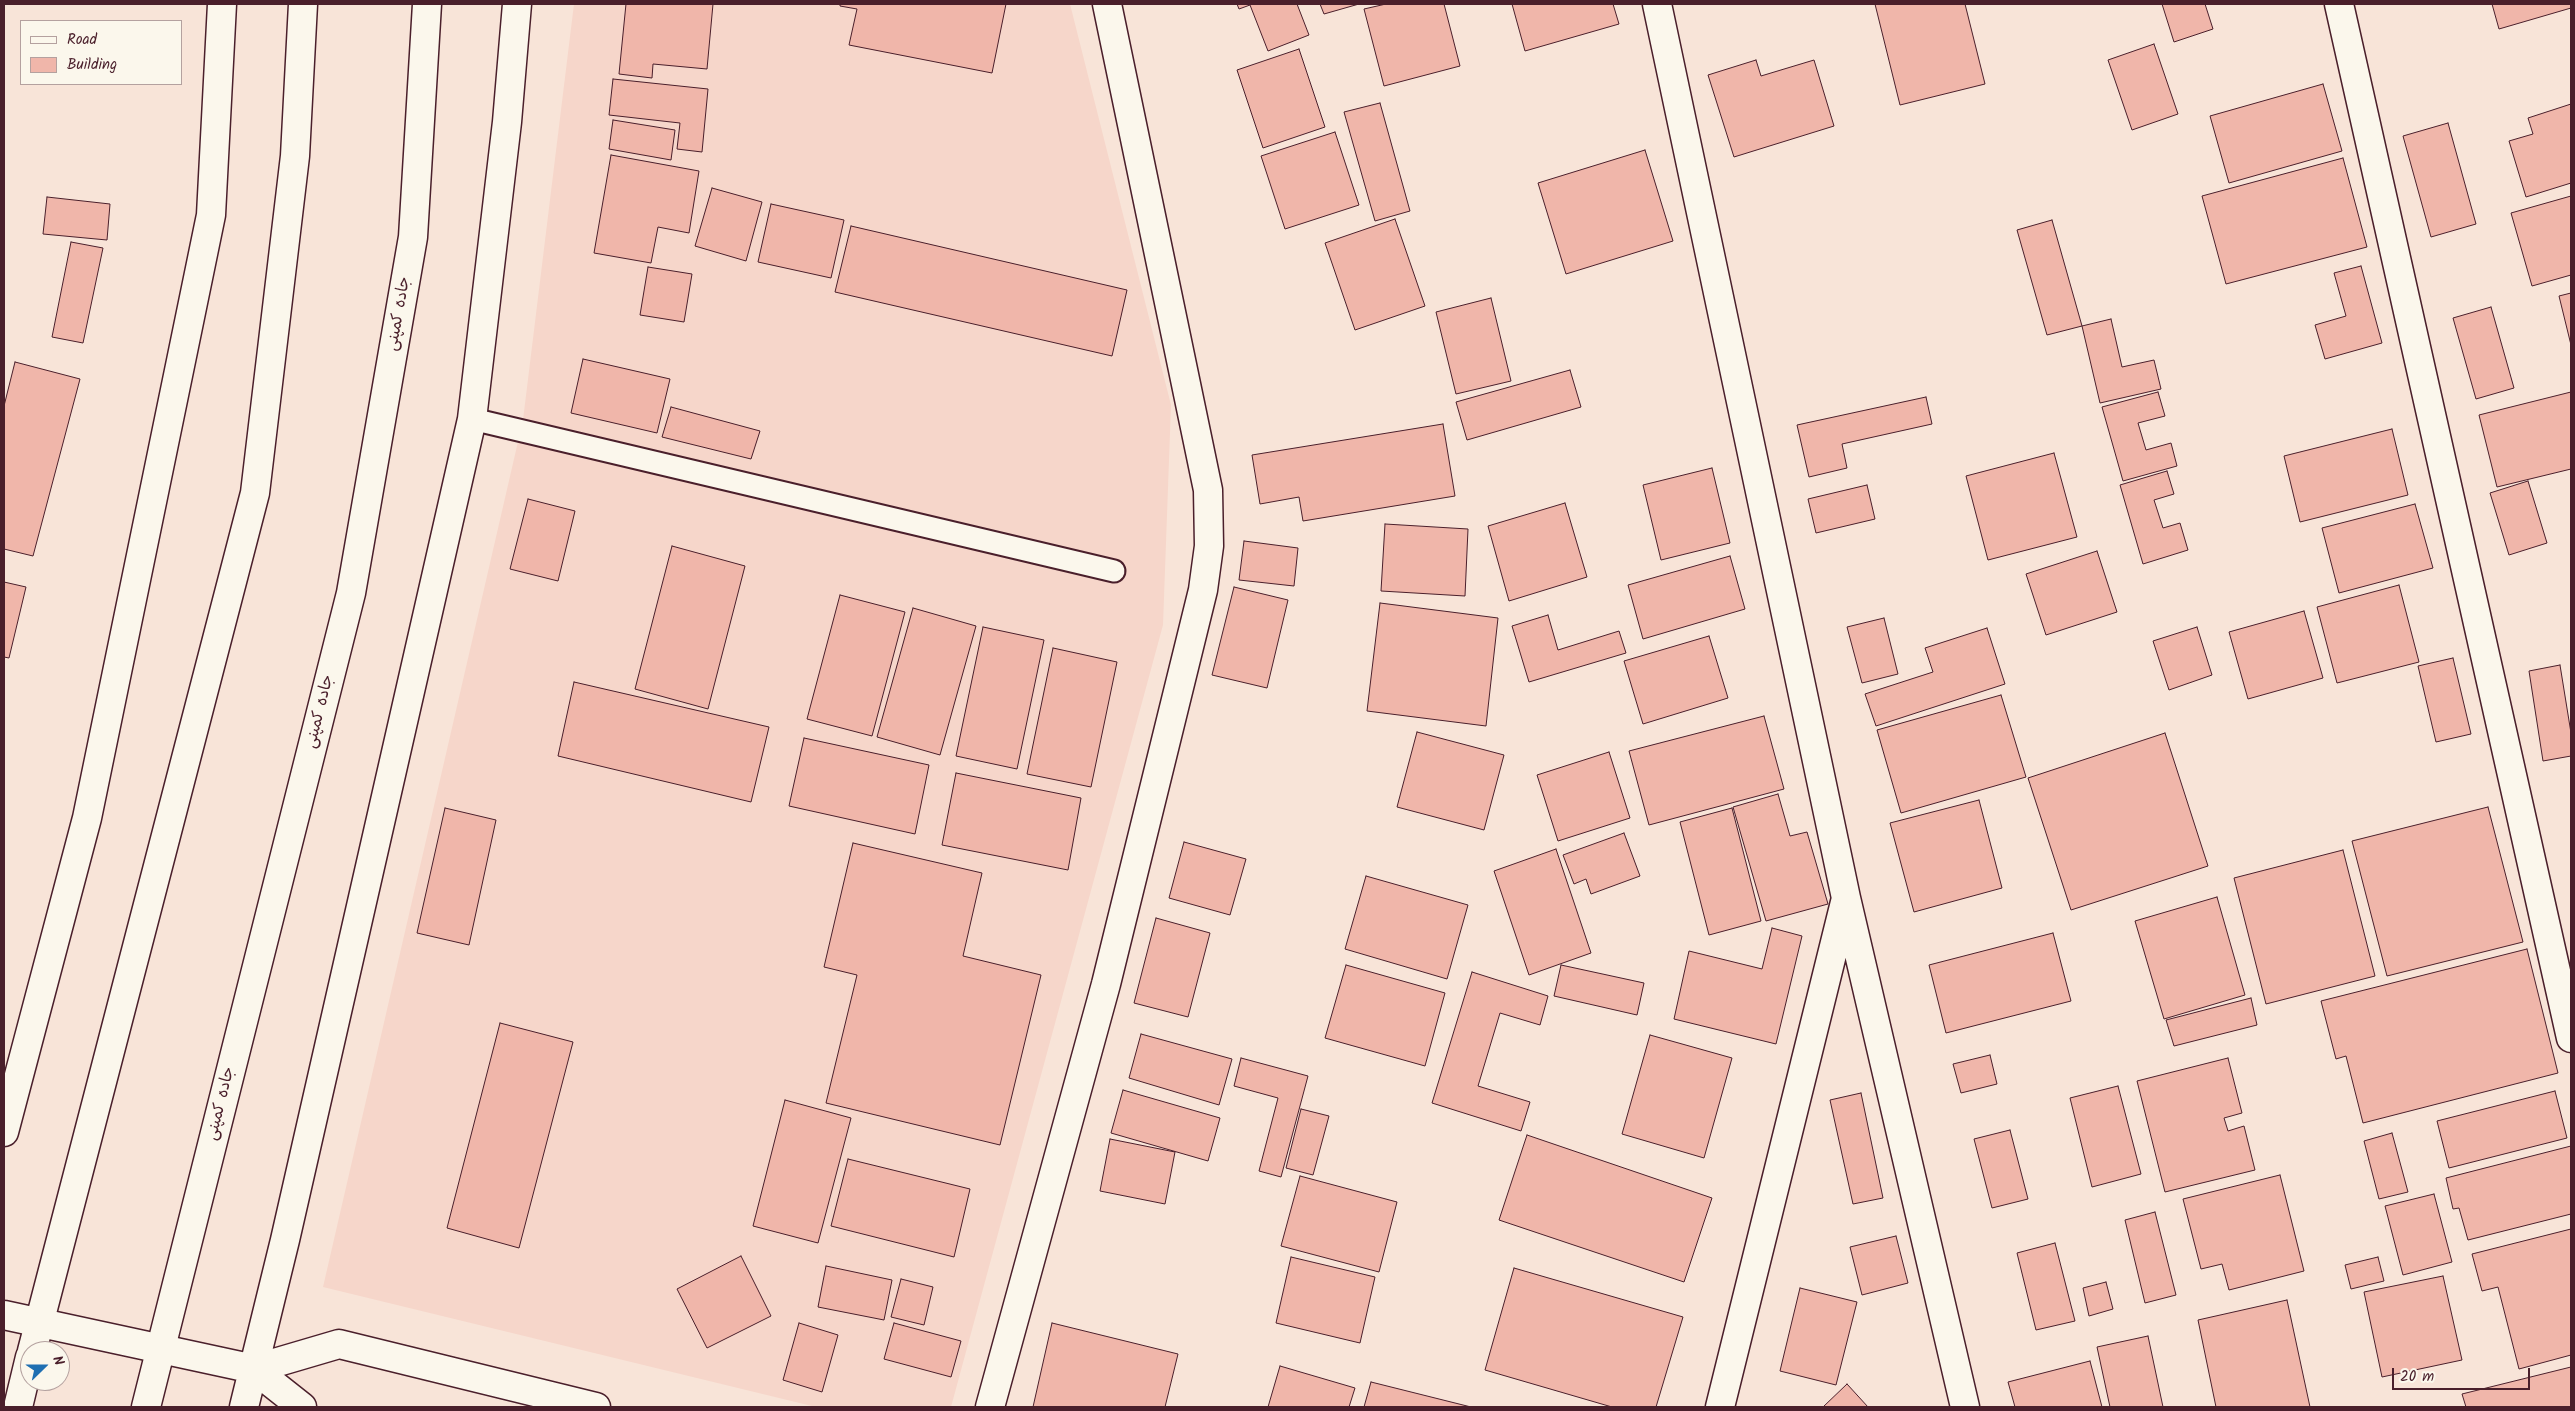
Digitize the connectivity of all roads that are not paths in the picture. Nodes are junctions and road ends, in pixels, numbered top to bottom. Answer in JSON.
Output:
{"nodes":[{"id":1,"x":222,"y":4,"type":"edge"},
{"id":2,"x":303,"y":4,"type":"edge"},
{"id":3,"x":427,"y":4,"type":"edge"},
{"id":4,"x":517,"y":4,"type":"edge"},
{"id":5,"x":1106,"y":4,"type":"edge"},
{"id":6,"x":1657,"y":4,"type":"edge"},
{"id":7,"x":2339,"y":4,"type":"edge"},
{"id":8,"x":472,"y":419,"type":"junction"},
{"id":9,"x":1114,"y":571,"type":"dead end"},
{"id":10,"x":1846,"y":898,"type":"junction"},
{"id":11,"x":2571,"y":1038,"type":"edge"},
{"id":12,"x":4,"y":1132,"type":"edge"},
{"id":13,"x":4,"y":1315,"type":"edge"},
{"id":14,"x":38,"y":1323,"type":"junction"},
{"id":15,"x":34,"y":1341,"type":"edge"},
{"id":16,"x":161,"y":1349,"type":"junction"},
{"id":17,"x":254,"y":1369,"type":"junction"},
{"id":18,"x":22,"y":1391,"type":"edge"},
{"id":19,"x":18,"y":1407,"type":"edge"},
{"id":20,"x":146,"y":1407,"type":"edge"},
{"id":21,"x":244,"y":1407,"type":"edge"},
{"id":22,"x":302,"y":1407,"type":"edge"},
{"id":23,"x":596,"y":1407,"type":"edge"},
{"id":24,"x":990,"y":1407,"type":"edge"},
{"id":25,"x":1720,"y":1407,"type":"edge"},
{"id":26,"x":1965,"y":1407,"type":"edge"}],
"edges":[{"from":1,"to":12,"type":"main road"},
{"from":2,"to":14,"type":"main road"},
{"from":3,"to":16,"type":"main road","name":"جاده کمپنی"},
{"from":4,"to":8,"type":"main road"},
{"from":5,"to":24,"type":"main road"},
{"from":6,"to":10,"type":"main road"},
{"from":7,"to":11,"type":"main road"},
{"from":8,"to":9,"type":"lane"},
{"from":8,"to":17,"type":"main road"},
{"from":10,"to":25,"type":"main road"},
{"from":10,"to":26,"type":"main road"},
{"from":13,"to":14,"type":"main road"},
{"from":14,"to":15,"type":"main road"},
{"from":14,"to":16,"type":"main road"},
{"from":16,"to":17,"type":"main road"},
{"from":16,"to":20,"type":"main road","name":"جاده کمپنی"},
{"from":17,"to":21,"type":"main road"},
{"from":17,"to":22,"type":"main road"},
{"from":17,"to":23,"type":"main road"},
{"from":18,"to":19,"type":"main road"}]}
